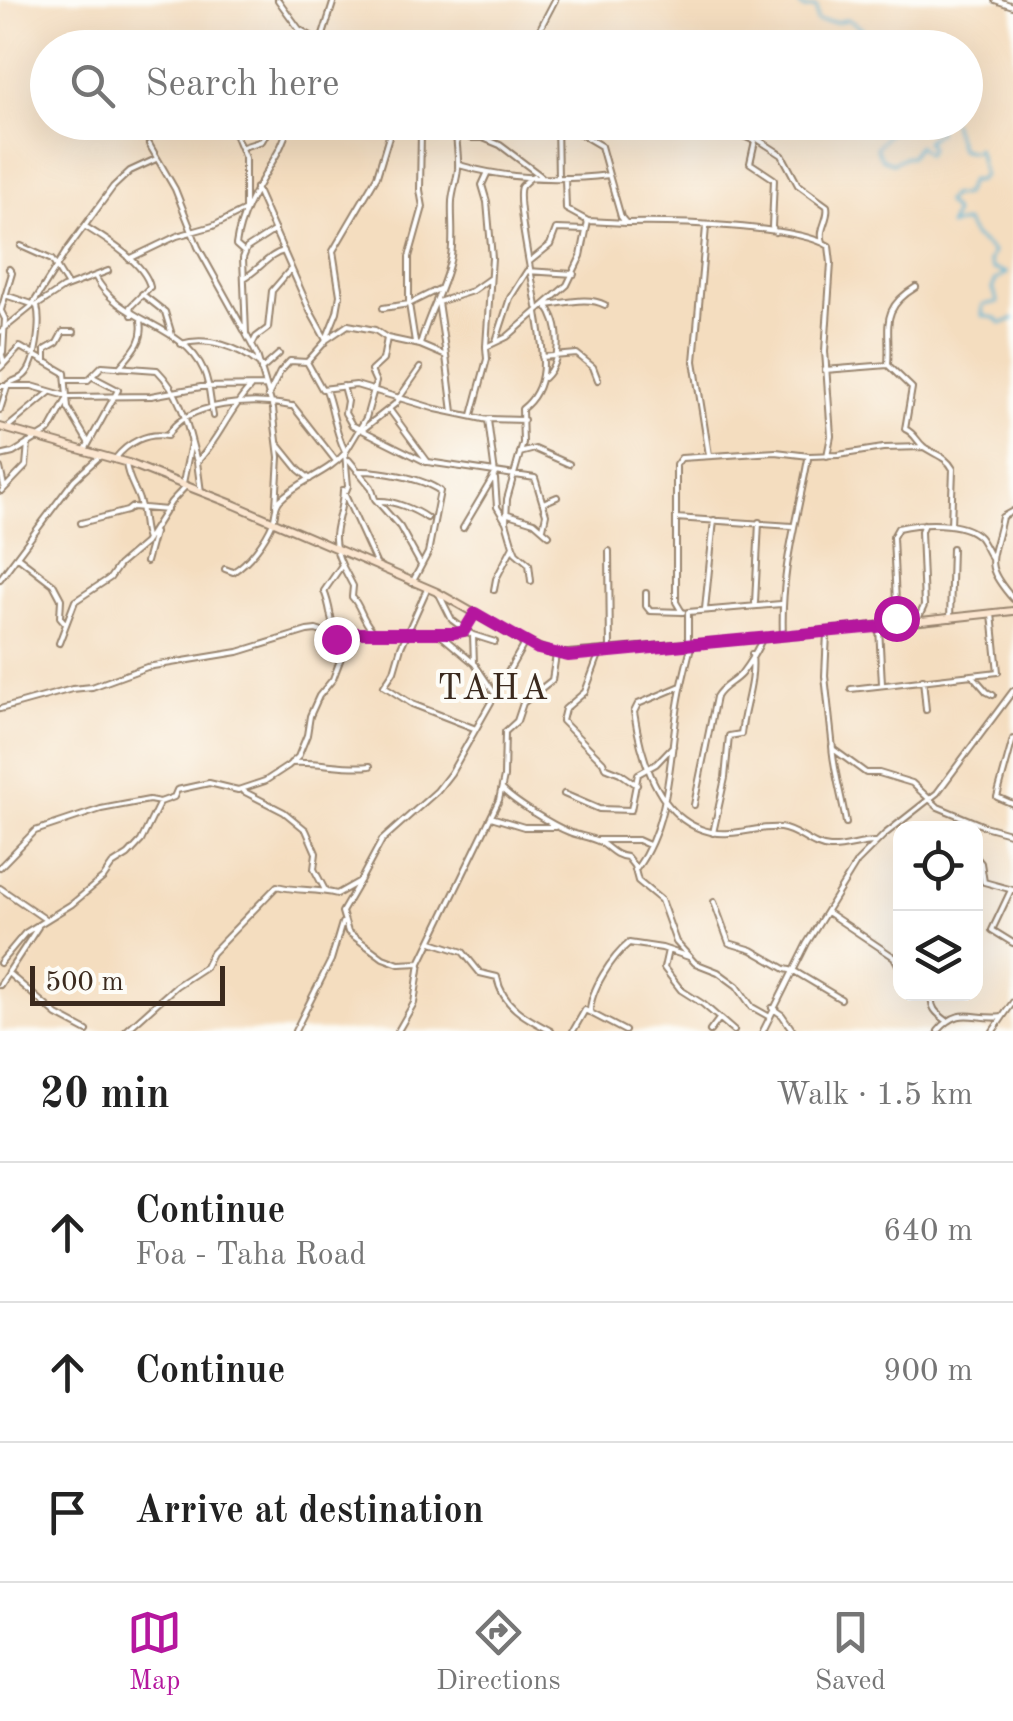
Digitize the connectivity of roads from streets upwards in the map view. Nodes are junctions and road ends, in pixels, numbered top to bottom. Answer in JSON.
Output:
{"nodes":[{"id":1,"x":278,"y":0,"type":"edge"},
{"id":2,"x":334,"y":0,"type":"edge"},
{"id":3,"x":555,"y":0,"type":"edge"},
{"id":4,"x":995,"y":0,"type":"edge"},
{"id":5,"x":1013,"y":6,"type":"edge"},
{"id":6,"x":299,"y":30,"type":"edge"},
{"id":7,"x":325,"y":30,"type":"edge"},
{"id":8,"x":539,"y":30,"type":"edge"},
{"id":9,"x":239,"y":140,"type":"edge"},
{"id":10,"x":263,"y":140,"type":"edge"},
{"id":11,"x":283,"y":140,"type":"edge"},
{"id":12,"x":386,"y":140,"type":"edge"},
{"id":13,"x":419,"y":140,"type":"edge"},
{"id":14,"x":455,"y":140,"type":"edge"},
{"id":15,"x":488,"y":140,"type":"edge"},
{"id":16,"x":559,"y":140,"type":"edge"},
{"id":17,"x":590,"y":140,"type":"edge"},
{"id":18,"x":753,"y":140,"type":"edge"},
{"id":19,"x":760,"y":140,"type":"dead end"},
{"id":20,"x":149,"y":144,"type":"dead end"},
{"id":21,"x":243,"y":147,"type":"junction"},
{"id":22,"x":156,"y":159,"type":"junction"},
{"id":23,"x":458,"y":165,"type":"junction"},
{"id":24,"x":487,"y":174,"type":"junction"},
{"id":25,"x":609,"y":175,"type":"junction"},
{"id":26,"x":533,"y":176,"type":"junction"},
{"id":27,"x":541,"y":176,"type":"junction"},
{"id":28,"x":561,"y":178,"type":"junction"},
{"id":29,"x":256,"y":188,"type":"junction"},
{"id":30,"x":245,"y":210,"type":"junction"},
{"id":31,"x":588,"y":221,"type":"junction"},
{"id":32,"x":626,"y":223,"type":"junction"},
{"id":33,"x":706,"y":226,"type":"junction"},
{"id":34,"x":86,"y":227,"type":"junction"},
{"id":35,"x":275,"y":230,"type":"junction"},
{"id":36,"x":586,"y":230,"type":"junction"},
{"id":37,"x":776,"y":232,"type":"junction"},
{"id":38,"x":192,"y":234,"type":"junction"},
{"id":39,"x":823,"y":242,"type":"junction"},
{"id":40,"x":21,"y":246,"type":"dead end"},
{"id":41,"x":284,"y":251,"type":"junction"},
{"id":42,"x":245,"y":253,"type":"junction"},
{"id":43,"x":129,"y":260,"type":"junction"},
{"id":44,"x":529,"y":262,"type":"junction"},
{"id":45,"x":57,"y":265,"type":"junction"},
{"id":46,"x":291,"y":268,"type":"junction"},
{"id":47,"x":9,"y":269,"type":"dead end"},
{"id":48,"x":108,"y":271,"type":"dead end"},
{"id":49,"x":531,"y":272,"type":"junction"},
{"id":50,"x":574,"y":274,"type":"junction"},
{"id":51,"x":95,"y":276,"type":"junction"},
{"id":52,"x":244,"y":278,"type":"junction"},
{"id":53,"x":489,"y":279,"type":"junction"},
{"id":54,"x":68,"y":286,"type":"junction"},
{"id":55,"x":916,"y":287,"type":"dead end"},
{"id":56,"x":441,"y":288,"type":"junction"},
{"id":57,"x":142,"y":294,"type":"junction"},
{"id":58,"x":5,"y":295,"type":"junction"},
{"id":59,"x":438,"y":302,"type":"junction"},
{"id":60,"x":409,"y":304,"type":"junction"},
{"id":61,"x":604,"y":305,"type":"dead end"},
{"id":62,"x":33,"y":306,"type":"junction"},
{"id":63,"x":383,"y":308,"type":"dead end"},
{"id":64,"x":541,"y":308,"type":"junction"},
{"id":65,"x":0,"y":310,"type":"edge"},
{"id":66,"x":132,"y":314,"type":"junction"},
{"id":67,"x":142,"y":322,"type":"junction"},
{"id":68,"x":2,"y":330,"type":"edge"},
{"id":69,"x":74,"y":332,"type":"dead end"},
{"id":70,"x":246,"y":334,"type":"junction"},
{"id":71,"x":172,"y":335,"type":"junction"},
{"id":72,"x":387,"y":338,"type":"junction"},
{"id":73,"x":326,"y":340,"type":"junction"},
{"id":74,"x":496,"y":341,"type":"junction"},
{"id":75,"x":181,"y":344,"type":"junction"},
{"id":76,"x":417,"y":344,"type":"junction"},
{"id":77,"x":252,"y":345,"type":"junction"},
{"id":78,"x":486,"y":347,"type":"junction"},
{"id":79,"x":2,"y":350,"type":"edge"},
{"id":80,"x":34,"y":354,"type":"junction"},
{"id":81,"x":279,"y":354,"type":"dead end"},
{"id":82,"x":446,"y":356,"type":"junction"},
{"id":83,"x":556,"y":356,"type":"junction"},
{"id":84,"x":542,"y":357,"type":"junction"},
{"id":85,"x":45,"y":361,"type":"junction"},
{"id":86,"x":307,"y":362,"type":"junction"},
{"id":87,"x":888,"y":365,"type":"junction"},
{"id":88,"x":2,"y":366,"type":"edge"},
{"id":89,"x":260,"y":367,"type":"junction"},
{"id":90,"x":119,"y":368,"type":"junction"},
{"id":91,"x":420,"y":368,"type":"dead end"},
{"id":92,"x":825,"y":370,"type":"junction"},
{"id":93,"x":93,"y":377,"type":"junction"},
{"id":94,"x":544,"y":378,"type":"junction"},
{"id":95,"x":66,"y":380,"type":"junction"},
{"id":96,"x":598,"y":380,"type":"dead end"},
{"id":97,"x":0,"y":386,"type":"edge"},
{"id":98,"x":7,"y":386,"type":"junction"},
{"id":99,"x":251,"y":386,"type":"junction"},
{"id":100,"x":265,"y":386,"type":"junction"},
{"id":101,"x":343,"y":386,"type":"junction"},
{"id":102,"x":208,"y":387,"type":"junction"},
{"id":103,"x":326,"y":390,"type":"junction"},
{"id":104,"x":50,"y":392,"type":"junction"},
{"id":105,"x":175,"y":392,"type":"junction"},
{"id":106,"x":373,"y":392,"type":"junction"},
{"id":107,"x":116,"y":396,"type":"junction"},
{"id":108,"x":268,"y":396,"type":"junction"},
{"id":109,"x":66,"y":398,"type":"junction"},
{"id":110,"x":400,"y":398,"type":"junction"},
{"id":111,"x":272,"y":404,"type":"junction"},
{"id":112,"x":234,"y":405,"type":"junction"},
{"id":113,"x":212,"y":407,"type":"junction"},
{"id":114,"x":0,"y":410,"type":"edge"},
{"id":115,"x":389,"y":410,"type":"junction"},
{"id":116,"x":453,"y":412,"type":"junction"},
{"id":117,"x":472,"y":415,"type":"junction"},
{"id":118,"x":214,"y":416,"type":"dead end"},
{"id":119,"x":486,"y":418,"type":"junction"},
{"id":120,"x":184,"y":420,"type":"junction"},
{"id":121,"x":524,"y":420,"type":"junction"},
{"id":122,"x":4,"y":427,"type":"edge"},
{"id":123,"x":360,"y":431,"type":"junction"},
{"id":124,"x":41,"y":436,"type":"junction"},
{"id":125,"x":192,"y":438,"type":"junction"},
{"id":126,"x":276,"y":440,"type":"junction"},
{"id":127,"x":28,"y":443,"type":"junction"},
{"id":128,"x":87,"y":446,"type":"junction"},
{"id":129,"x":924,"y":447,"type":"junction"},
{"id":130,"x":346,"y":453,"type":"junction"},
{"id":131,"x":520,"y":453,"type":"junction"},
{"id":132,"x":101,"y":454,"type":"junction"},
{"id":133,"x":709,"y":455,"type":"junction"},
{"id":134,"x":0,"y":456,"type":"edge"},
{"id":135,"x":809,"y":456,"type":"junction"},
{"id":136,"x":827,"y":456,"type":"junction"},
{"id":137,"x":115,"y":459,"type":"junction"},
{"id":138,"x":126,"y":462,"type":"junction"},
{"id":139,"x":197,"y":462,"type":"junction"},
{"id":140,"x":338,"y":462,"type":"junction"},
{"id":141,"x":428,"y":462,"type":"junction"},
{"id":142,"x":570,"y":464,"type":"dead end"},
{"id":143,"x":0,"y":468,"type":"edge"},
{"id":144,"x":357,"y":471,"type":"junction"},
{"id":145,"x":495,"y":474,"type":"junction"},
{"id":146,"x":514,"y":474,"type":"junction"},
{"id":147,"x":310,"y":479,"type":"junction"},
{"id":148,"x":184,"y":485,"type":"junction"},
{"id":149,"x":3,"y":489,"type":"edge"},
{"id":150,"x":343,"y":490,"type":"junction"},
{"id":151,"x":201,"y":492,"type":"junction"},
{"id":152,"x":557,"y":497,"type":"dead end"},
{"id":153,"x":378,"y":502,"type":"junction"},
{"id":154,"x":543,"y":502,"type":"junction"},
{"id":155,"x":276,"y":506,"type":"junction"},
{"id":156,"x":142,"y":509,"type":"junction"},
{"id":157,"x":167,"y":510,"type":"junction"},
{"id":158,"x":1013,"y":511,"type":"edge"},
{"id":159,"x":508,"y":514,"type":"junction"},
{"id":160,"x":427,"y":518,"type":"dead end"},
{"id":161,"x":676,"y":518,"type":"junction"},
{"id":162,"x":714,"y":520,"type":"junction"},
{"id":163,"x":273,"y":522,"type":"junction"},
{"id":164,"x":506,"y":522,"type":"junction"},
{"id":165,"x":758,"y":522,"type":"junction"},
{"id":166,"x":81,"y":523,"type":"dead end"},
{"id":167,"x":924,"y":524,"type":"junction"},
{"id":168,"x":951,"y":525,"type":"junction"},
{"id":169,"x":792,"y":526,"type":"junction"},
{"id":170,"x":462,"y":528,"type":"dead end"},
{"id":171,"x":544,"y":528,"type":"junction"},
{"id":172,"x":154,"y":532,"type":"junction"},
{"id":173,"x":549,"y":535,"type":"dead end"},
{"id":174,"x":147,"y":540,"type":"junction"},
{"id":175,"x":513,"y":546,"type":"junction"},
{"id":176,"x":952,"y":548,"type":"dead end"},
{"id":177,"x":335,"y":550,"type":"junction"},
{"id":178,"x":608,"y":551,"type":"dead end"},
{"id":179,"x":18,"y":557,"type":"junction"},
{"id":180,"x":992,"y":558,"type":"junction"},
{"id":181,"x":146,"y":562,"type":"dead end"},
{"id":182,"x":342,"y":564,"type":"junction"},
{"id":183,"x":421,"y":565,"type":"junction"},
{"id":184,"x":226,"y":569,"type":"dead end"},
{"id":185,"x":379,"y":569,"type":"junction"},
{"id":186,"x":0,"y":578,"type":"edge"},
{"id":187,"x":530,"y":581,"type":"dead end"},
{"id":188,"x":412,"y":582,"type":"junction"},
{"id":189,"x":427,"y":589,"type":"junction"},
{"id":190,"x":494,"y":590,"type":"dead end"},
{"id":191,"x":646,"y":593,"type":"dead end"},
{"id":192,"x":440,"y":594,"type":"junction"},
{"id":193,"x":1013,"y":599,"type":"edge"},
{"id":194,"x":755,"y":604,"type":"junction"},
{"id":195,"x":782,"y":604,"type":"junction"},
{"id":196,"x":706,"y":609,"type":"junction"},
{"id":197,"x":1013,"y":611,"type":"edge"},
{"id":198,"x":685,"y":612,"type":"junction"},
{"id":199,"x":475,"y":613,"type":"junction"},
{"id":200,"x":992,"y":614,"type":"junction"},
{"id":201,"x":950,"y":620,"type":"junction"},
{"id":202,"x":916,"y":623,"type":"junction"},
{"id":203,"x":66,"y":624,"type":"junction"},
{"id":204,"x":898,"y":625,"type":"junction"},
{"id":205,"x":879,"y":627,"type":"junction"},
{"id":206,"x":464,"y":630,"type":"junction"},
{"id":207,"x":373,"y":631,"type":"junction"},
{"id":208,"x":406,"y":632,"type":"junction"},
{"id":209,"x":826,"y":632,"type":"junction"},
{"id":210,"x":438,"y":633,"type":"junction"},
{"id":211,"x":334,"y":636,"type":"junction"},
{"id":212,"x":473,"y":636,"type":"junction"},
{"id":213,"x":783,"y":636,"type":"junction"},
{"id":214,"x":762,"y":638,"type":"junction"},
{"id":215,"x":60,"y":642,"type":"dead end"},
{"id":216,"x":495,"y":642,"type":"dead end"},
{"id":217,"x":525,"y":642,"type":"junction"},
{"id":218,"x":690,"y":643,"type":"junction"},
{"id":219,"x":345,"y":647,"type":"junction"},
{"id":220,"x":610,"y":651,"type":"junction"},
{"id":221,"x":600,"y":652,"type":"junction"},
{"id":222,"x":752,"y":654,"type":"junction"},
{"id":223,"x":556,"y":655,"type":"junction"},
{"id":224,"x":476,"y":665,"type":"junction"},
{"id":225,"x":973,"y":676,"type":"junction"},
{"id":226,"x":923,"y":680,"type":"junction"},
{"id":227,"x":882,"y":684,"type":"junction"},
{"id":228,"x":681,"y":686,"type":"junction"},
{"id":229,"x":851,"y":689,"type":"dead end"},
{"id":230,"x":1013,"y":691,"type":"edge"},
{"id":231,"x":993,"y":695,"type":"dead end"},
{"id":232,"x":496,"y":697,"type":"junction"},
{"id":233,"x":0,"y":709,"type":"edge"},
{"id":234,"x":926,"y":710,"type":"dead end"},
{"id":235,"x":476,"y":729,"type":"junction"},
{"id":236,"x":1013,"y":739,"type":"edge"},
{"id":237,"x":673,"y":746,"type":"junction"},
{"id":238,"x":832,"y":746,"type":"junction"},
{"id":239,"x":291,"y":764,"type":"junction"},
{"id":240,"x":370,"y":766,"type":"dead end"},
{"id":241,"x":1006,"y":766,"type":"junction"},
{"id":242,"x":1013,"y":766,"type":"edge"},
{"id":243,"x":649,"y":768,"type":"junction"},
{"id":244,"x":637,"y":785,"type":"junction"},
{"id":245,"x":502,"y":789,"type":"junction"},
{"id":246,"x":238,"y":790,"type":"junction"},
{"id":247,"x":564,"y":794,"type":"dead end"},
{"id":248,"x":930,"y":800,"type":"junction"},
{"id":249,"x":160,"y":802,"type":"junction"},
{"id":250,"x":665,"y":802,"type":"junction"},
{"id":251,"x":1013,"y":804,"type":"edge"},
{"id":252,"x":694,"y":805,"type":"dead end"},
{"id":253,"x":491,"y":816,"type":"junction"},
{"id":254,"x":846,"y":822,"type":"dead end"},
{"id":255,"x":557,"y":826,"type":"junction"},
{"id":256,"x":713,"y":833,"type":"junction"},
{"id":257,"x":1013,"y":834,"type":"edge"},
{"id":258,"x":596,"y":840,"type":"junction"},
{"id":259,"x":875,"y":842,"type":"junction"},
{"id":260,"x":650,"y":844,"type":"junction"},
{"id":261,"x":0,"y":866,"type":"edge"},
{"id":262,"x":635,"y":871,"type":"junction"},
{"id":263,"x":983,"y":876,"type":"edge"},
{"id":264,"x":360,"y":881,"type":"junction"},
{"id":265,"x":0,"y":888,"type":"edge"},
{"id":266,"x":325,"y":890,"type":"junction"},
{"id":267,"x":1012,"y":890,"type":"edge"},
{"id":268,"x":714,"y":902,"type":"dead end"},
{"id":269,"x":827,"y":912,"type":"junction"},
{"id":270,"x":344,"y":918,"type":"junction"},
{"id":271,"x":43,"y":921,"type":"junction"},
{"id":272,"x":432,"y":941,"type":"junction"},
{"id":273,"x":1013,"y":943,"type":"edge"},
{"id":274,"x":668,"y":950,"type":"junction"},
{"id":275,"x":689,"y":957,"type":"junction"},
{"id":276,"x":893,"y":957,"type":"edge"},
{"id":277,"x":0,"y":963,"type":"edge"},
{"id":278,"x":420,"y":963,"type":"junction"},
{"id":279,"x":794,"y":971,"type":"junction"},
{"id":280,"x":8,"y":974,"type":"junction"},
{"id":281,"x":0,"y":985,"type":"edge"},
{"id":282,"x":842,"y":999,"type":"dead end"},
{"id":283,"x":931,"y":1001,"type":"edge"},
{"id":284,"x":1013,"y":1002,"type":"edge"},
{"id":285,"x":772,"y":1008,"type":"junction"},
{"id":286,"x":590,"y":1012,"type":"junction"},
{"id":287,"x":768,"y":1016,"type":"junction"},
{"id":288,"x":1002,"y":1017,"type":"junction"},
{"id":289,"x":719,"y":1019,"type":"junction"},
{"id":290,"x":947,"y":1021,"type":"junction"},
{"id":291,"x":87,"y":1031,"type":"edge"},
{"id":292,"x":126,"y":1031,"type":"edge"},
{"id":293,"x":295,"y":1031,"type":"edge"},
{"id":294,"x":398,"y":1031,"type":"edge"},
{"id":295,"x":551,"y":1031,"type":"edge"},
{"id":296,"x":573,"y":1031,"type":"edge"},
{"id":297,"x":625,"y":1031,"type":"edge"},
{"id":298,"x":710,"y":1031,"type":"edge"},
{"id":299,"x":734,"y":1031,"type":"edge"},
{"id":300,"x":762,"y":1031,"type":"edge"},
{"id":301,"x":793,"y":1031,"type":"edge"},
{"id":302,"x":938,"y":1031,"type":"edge"},
{"id":303,"x":993,"y":1031,"type":"edge"}],
"edges":[{"from":1,"to":6,"type":"street"},
{"from":2,"to":7,"type":"street"},
{"from":3,"to":8,"type":"street"},
{"from":4,"to":5,"type":"street"},
{"from":9,"to":21,"type":"street"},
{"from":10,"to":21,"type":"street"},
{"from":11,"to":29,"type":"street"},
{"from":12,"to":73,"type":"street"},
{"from":13,"to":60,"type":"street"},
{"from":14,"to":23,"type":"street"},
{"from":15,"to":27,"type":"street"},
{"from":16,"to":28,"type":"street"},
{"from":17,"to":25,"type":"street"},
{"from":18,"to":37,"type":"street"},
{"from":19,"to":39,"type":"street"},
{"from":20,"to":22,"type":"street"},
{"from":21,"to":30,"type":"street"},
{"from":22,"to":34,"type":"street"},
{"from":22,"to":38,"type":"street"},
{"from":23,"to":24,"type":"street"},
{"from":23,"to":56,"type":"street"},
{"from":24,"to":26,"type":"street"},
{"from":24,"to":53,"type":"street"},
{"from":25,"to":28,"type":"street"},
{"from":25,"to":32,"type":"street"},
{"from":26,"to":27,"type":"street"},
{"from":26,"to":44,"type":"street"},
{"from":27,"to":28,"type":"street"},
{"from":28,"to":31,"type":"street"},
{"from":29,"to":30,"type":"street"},
{"from":29,"to":35,"type":"street"},
{"from":30,"to":38,"type":"street"},
{"from":30,"to":42,"type":"street"},
{"from":31,"to":32,"type":"street"},
{"from":31,"to":36,"type":"street"},
{"from":32,"to":33,"type":"street"},
{"from":33,"to":37,"type":"street"},
{"from":33,"to":133,"type":"street"},
{"from":34,"to":43,"type":"street"},
{"from":34,"to":45,"type":"street"},
{"from":35,"to":41,"type":"street"},
{"from":35,"to":42,"type":"street"},
{"from":36,"to":44,"type":"street"},
{"from":36,"to":50,"type":"street"},
{"from":37,"to":39,"type":"street"},
{"from":38,"to":43,"type":"street"},
{"from":38,"to":70,"type":"street"},
{"from":39,"to":92,"type":"street"},
{"from":40,"to":45,"type":"street"},
{"from":41,"to":46,"type":"street"},
{"from":41,"to":52,"type":"street"},
{"from":42,"to":52,"type":"street"},
{"from":43,"to":57,"type":"street"},
{"from":44,"to":49,"type":"street"},
{"from":45,"to":54,"type":"street"},
{"from":45,"to":62,"type":"street"},
{"from":46,"to":73,"type":"street"},
{"from":46,"to":77,"type":"street"},
{"from":47,"to":58,"type":"street"},
{"from":48,"to":51,"type":"street"},
{"from":49,"to":50,"type":"street"},
{"from":49,"to":64,"type":"street"},
{"from":49,"to":74,"type":"street"},
{"from":50,"to":64,"type":"street"},
{"from":51,"to":54,"type":"street"},
{"from":51,"to":66,"type":"street"},
{"from":52,"to":70,"type":"street"},
{"from":53,"to":59,"type":"street"},
{"from":53,"to":78,"type":"street"},
{"from":54,"to":62,"type":"street"},
{"from":55,"to":87,"type":"street"},
{"from":56,"to":59,"type":"street"},
{"from":56,"to":60,"type":"street"},
{"from":57,"to":66,"type":"street"},
{"from":57,"to":71,"type":"street"},
{"from":58,"to":62,"type":"street"},
{"from":58,"to":65,"type":"street"},
{"from":59,"to":76,"type":"street"},
{"from":59,"to":82,"type":"street"},
{"from":60,"to":63,"type":"street"},
{"from":60,"to":76,"type":"street"},
{"from":61,"to":64,"type":"street"},
{"from":62,"to":68,"type":"street"},
{"from":62,"to":80,"type":"street"},
{"from":64,"to":74,"type":"street"},
{"from":64,"to":83,"type":"street"},
{"from":64,"to":84,"type":"street"},
{"from":65,"to":68,"type":"street"},
{"from":66,"to":67,"type":"street"},
{"from":67,"to":71,"type":"street"},
{"from":67,"to":90,"type":"street"},
{"from":68,"to":79,"type":"street"},
{"from":69,"to":85,"type":"street"},
{"from":70,"to":77,"type":"street"},
{"from":71,"to":75,"type":"street"},
{"from":72,"to":73,"type":"street"},
{"from":72,"to":76,"type":"street"},
{"from":72,"to":106,"type":"street"},
{"from":73,"to":86,"type":"street"},
{"from":74,"to":78,"type":"street"},
{"from":75,"to":89,"type":"street"},
{"from":75,"to":102,"type":"street"},
{"from":76,"to":82,"type":"street"},
{"from":77,"to":89,"type":"street"},
{"from":78,"to":117,"type":"street"},
{"from":79,"to":88,"type":"street"},
{"from":80,"to":85,"type":"street"},
{"from":80,"to":88,"type":"street"},
{"from":80,"to":98,"type":"street"},
{"from":81,"to":89,"type":"street"},
{"from":82,"to":116,"type":"street"},
{"from":83,"to":84,"type":"street"},
{"from":83,"to":94,"type":"street"},
{"from":83,"to":96,"type":"street"},
{"from":84,"to":94,"type":"street"},
{"from":85,"to":95,"type":"street"},
{"from":86,"to":103,"type":"street"},
{"from":86,"to":108,"type":"street"},
{"from":87,"to":92,"type":"street"},
{"from":87,"to":129,"type":"street"},
{"from":89,"to":100,"type":"street"},
{"from":90,"to":93,"type":"street"},
{"from":90,"to":105,"type":"street"},
{"from":91,"to":110,"type":"street"},
{"from":92,"to":136,"type":"street"},
{"from":93,"to":95,"type":"street"},
{"from":93,"to":107,"type":"street"},
{"from":94,"to":121,"type":"street"},
{"from":95,"to":109,"type":"street"},
{"from":97,"to":98,"type":"street"},
{"from":98,"to":104,"type":"street"},
{"from":98,"to":114,"type":"street"},
{"from":99,"to":100,"type":"street"},
{"from":99,"to":102,"type":"street"},
{"from":99,"to":112,"type":"street"},
{"from":100,"to":108,"type":"street"},
{"from":101,"to":103,"type":"street"},
{"from":101,"to":106,"type":"street"},
{"from":101,"to":123,"type":"street"},
{"from":102,"to":105,"type":"street"},
{"from":102,"to":113,"type":"street"},
{"from":103,"to":130,"type":"street"},
{"from":104,"to":109,"type":"street"},
{"from":104,"to":122,"type":"street"},
{"from":105,"to":107,"type":"street"},
{"from":105,"to":120,"type":"street"},
{"from":106,"to":110,"type":"street"},
{"from":106,"to":123,"type":"street"},
{"from":107,"to":109,"type":"street"},
{"from":107,"to":128,"type":"street"},
{"from":108,"to":111,"type":"street"},
{"from":109,"to":124,"type":"street"},
{"from":109,"to":128,"type":"street"},
{"from":110,"to":115,"type":"street"},
{"from":110,"to":116,"type":"street"},
{"from":111,"to":112,"type":"street"},
{"from":111,"to":126,"type":"street"},
{"from":111,"to":140,"type":"street"},
{"from":112,"to":113,"type":"street"},
{"from":112,"to":139,"type":"street"},
{"from":113,"to":118,"type":"street"},
{"from":113,"to":120,"type":"street"},
{"from":115,"to":123,"type":"street"},
{"from":115,"to":141,"type":"street"},
{"from":116,"to":117,"type":"street"},
{"from":117,"to":119,"type":"street"},
{"from":119,"to":121,"type":"street"},
{"from":119,"to":145,"type":"street"},
{"from":120,"to":125,"type":"street"},
{"from":120,"to":137,"type":"street"},
{"from":121,"to":131,"type":"street"},
{"from":122,"to":124,"type":"street"},
{"from":123,"to":130,"type":"street"},
{"from":123,"to":141,"type":"street"},
{"from":124,"to":127,"type":"street"},
{"from":124,"to":128,"type":"street"},
{"from":125,"to":139,"type":"street"},
{"from":125,"to":148,"type":"street"},
{"from":126,"to":147,"type":"street"},
{"from":126,"to":155,"type":"street"},
{"from":127,"to":134,"type":"street"},
{"from":127,"to":149,"type":"street"},
{"from":128,"to":132,"type":"street"},
{"from":129,"to":136,"type":"street"},
{"from":129,"to":168,"type":"street"},
{"from":130,"to":140,"type":"street"},
{"from":130,"to":144,"type":"street"},
{"from":130,"to":150,"type":"street"},
{"from":131,"to":142,"type":"street"},
{"from":131,"to":146,"type":"street"},
{"from":132,"to":137,"type":"street"},
{"from":132,"to":179,"type":"street"},
{"from":133,"to":135,"type":"street"},
{"from":133,"to":161,"type":"street"},
{"from":135,"to":136,"type":"street"},
{"from":135,"to":169,"type":"street"},
{"from":137,"to":138,"type":"street"},
{"from":138,"to":148,"type":"street"},
{"from":138,"to":156,"type":"street"},
{"from":139,"to":151,"type":"street"},
{"from":140,"to":147,"type":"street"},
{"from":141,"to":145,"type":"street"},
{"from":143,"to":149,"type":"street"},
{"from":144,"to":153,"type":"street"},
{"from":144,"to":183,"type":"street"},
{"from":145,"to":146,"type":"street"},
{"from":145,"to":164,"type":"street"},
{"from":145,"to":170,"type":"street"},
{"from":146,"to":154,"type":"street"},
{"from":146,"to":159,"type":"street"},
{"from":147,"to":155,"type":"street"},
{"from":148,"to":151,"type":"street"},
{"from":148,"to":157,"type":"street"},
{"from":150,"to":177,"type":"street"},
{"from":150,"to":185,"type":"street"},
{"from":151,"to":163,"type":"street"},
{"from":152,"to":154,"type":"street"},
{"from":153,"to":160,"type":"street"},
{"from":153,"to":183,"type":"street"},
{"from":154,"to":171,"type":"street"},
{"from":155,"to":163,"type":"street"},
{"from":156,"to":157,"type":"street"},
{"from":156,"to":166,"type":"street"},
{"from":156,"to":174,"type":"street"},
{"from":157,"to":172,"type":"street"},
{"from":158,"to":180,"type":"street"},
{"from":159,"to":164,"type":"street"},
{"from":159,"to":171,"type":"street"},
{"from":161,"to":162,"type":"street"},
{"from":161,"to":198,"type":"street"},
{"from":162,"to":165,"type":"street"},
{"from":162,"to":196,"type":"street"},
{"from":163,"to":177,"type":"street"},
{"from":163,"to":184,"type":"street"},
{"from":164,"to":175,"type":"street"},
{"from":165,"to":169,"type":"street"},
{"from":165,"to":194,"type":"street"},
{"from":167,"to":168,"type":"street"},
{"from":167,"to":202,"type":"street"},
{"from":167,"to":204,"type":"street"},
{"from":168,"to":180,"type":"street"},
{"from":169,"to":195,"type":"street"},
{"from":171,"to":173,"type":"street"},
{"from":172,"to":174,"type":"street"},
{"from":172,"to":181,"type":"street"},
{"from":174,"to":203,"type":"street"},
{"from":175,"to":187,"type":"street"},
{"from":175,"to":190,"type":"street"},
{"from":176,"to":201,"type":"street"},
{"from":177,"to":182,"type":"street"},
{"from":177,"to":185,"type":"street"},
{"from":178,"to":220,"type":"street"},
{"from":179,"to":186,"type":"street"},
{"from":179,"to":203,"type":"street"},
{"from":180,"to":193,"type":"street"},
{"from":182,"to":207,"type":"street"},
{"from":182,"to":211,"type":"street"},
{"from":183,"to":188,"type":"street"},
{"from":185,"to":188,"type":"street"},
{"from":188,"to":189,"type":"street"},
{"from":189,"to":192,"type":"street"},
{"from":189,"to":208,"type":"street"},
{"from":191,"to":198,"type":"street"},
{"from":192,"to":199,"type":"street"},
{"from":192,"to":206,"type":"street"},
{"from":194,"to":195,"type":"street"},
{"from":194,"to":196,"type":"street"},
{"from":195,"to":213,"type":"street"},
{"from":196,"to":198,"type":"street"},
{"from":197,"to":200,"type":"street"},
{"from":198,"to":218,"type":"street"},
{"from":199,"to":206,"type":"street"},
{"from":199,"to":217,"type":"street"},
{"from":200,"to":201,"type":"street"},
{"from":200,"to":225,"type":"street"},
{"from":201,"to":202,"type":"street"},
{"from":202,"to":204,"type":"street"},
{"from":203,"to":215,"type":"street"},
{"from":204,"to":205,"type":"street"},
{"from":205,"to":209,"type":"street"},
{"from":205,"to":227,"type":"street"},
{"from":206,"to":210,"type":"street"},
{"from":206,"to":212,"type":"street"},
{"from":207,"to":208,"type":"street"},
{"from":207,"to":219,"type":"street"},
{"from":208,"to":210,"type":"street"},
{"from":208,"to":235,"type":"street"},
{"from":209,"to":213,"type":"street"},
{"from":209,"to":238,"type":"street"},
{"from":210,"to":224,"type":"street"},
{"from":211,"to":219,"type":"street"},
{"from":211,"to":233,"type":"street"},
{"from":212,"to":216,"type":"street"},
{"from":212,"to":224,"type":"street"},
{"from":213,"to":214,"type":"street"},
{"from":214,"to":218,"type":"street"},
{"from":214,"to":222,"type":"street"},
{"from":217,"to":223,"type":"street"},
{"from":217,"to":232,"type":"street"},
{"from":218,"to":220,"type":"street"},
{"from":218,"to":228,"type":"street"},
{"from":219,"to":239,"type":"street"},
{"from":220,"to":221,"type":"street"},
{"from":221,"to":223,"type":"street"},
{"from":221,"to":244,"type":"street"},
{"from":222,"to":252,"type":"street"},
{"from":222,"to":256,"type":"street"},
{"from":223,"to":245,"type":"street"},
{"from":224,"to":232,"type":"street"},
{"from":225,"to":226,"type":"street"},
{"from":225,"to":231,"type":"street"},
{"from":226,"to":227,"type":"street"},
{"from":226,"to":234,"type":"street"},
{"from":227,"to":229,"type":"street"},
{"from":228,"to":237,"type":"street"},
{"from":228,"to":243,"type":"street"},
{"from":230,"to":248,"type":"street"},
{"from":232,"to":235,"type":"street"},
{"from":235,"to":264,"type":"street"},
{"from":236,"to":241,"type":"street"},
{"from":237,"to":243,"type":"street"},
{"from":237,"to":250,"type":"street"},
{"from":238,"to":248,"type":"street"},
{"from":238,"to":254,"type":"street"},
{"from":239,"to":240,"type":"street"},
{"from":239,"to":246,"type":"street"},
{"from":241,"to":242,"type":"street"},
{"from":241,"to":251,"type":"street"},
{"from":243,"to":244,"type":"street"},
{"from":243,"to":250,"type":"street"},
{"from":244,"to":247,"type":"street"},
{"from":245,"to":253,"type":"street"},
{"from":245,"to":255,"type":"street"},
{"from":246,"to":249,"type":"street"},
{"from":246,"to":266,"type":"street"},
{"from":248,"to":257,"type":"street"},
{"from":248,"to":259,"type":"street"},
{"from":249,"to":261,"type":"street"},
{"from":249,"to":271,"type":"street"},
{"from":250,"to":256,"type":"street"},
{"from":250,"to":260,"type":"street"},
{"from":253,"to":255,"type":"street"},
{"from":253,"to":272,"type":"street"},
{"from":255,"to":258,"type":"street"},
{"from":256,"to":259,"type":"street"},
{"from":258,"to":260,"type":"street"},
{"from":258,"to":262,"type":"street"},
{"from":259,"to":269,"type":"street"},
{"from":260,"to":262,"type":"street"},
{"from":262,"to":275,"type":"street"},
{"from":263,"to":267,"type":"street"},
{"from":264,"to":266,"type":"street"},
{"from":264,"to":270,"type":"street"},
{"from":265,"to":271,"type":"street"},
{"from":266,"to":292,"type":"street"},
{"from":267,"to":273,"type":"street"},
{"from":268,"to":279,"type":"street"},
{"from":269,"to":276,"type":"street"},
{"from":269,"to":279,"type":"street"},
{"from":270,"to":278,"type":"street"},
{"from":270,"to":293,"type":"street"},
{"from":271,"to":277,"type":"street"},
{"from":271,"to":280,"type":"street"},
{"from":272,"to":278,"type":"street"},
{"from":272,"to":295,"type":"street"},
{"from":274,"to":275,"type":"street"},
{"from":274,"to":286,"type":"street"},
{"from":274,"to":289,"type":"street"},
{"from":275,"to":287,"type":"street"},
{"from":278,"to":294,"type":"street"},
{"from":279,"to":282,"type":"street"},
{"from":279,"to":285,"type":"street"},
{"from":280,"to":281,"type":"street"},
{"from":280,"to":291,"type":"street"},
{"from":283,"to":290,"type":"street"},
{"from":284,"to":288,"type":"street"},
{"from":285,"to":287,"type":"street"},
{"from":285,"to":301,"type":"street"},
{"from":286,"to":296,"type":"street"},
{"from":286,"to":297,"type":"street"},
{"from":287,"to":300,"type":"street"},
{"from":288,"to":290,"type":"street"},
{"from":288,"to":303,"type":"street"},
{"from":289,"to":298,"type":"street"},
{"from":289,"to":299,"type":"street"},
{"from":290,"to":302,"type":"street"}]}
